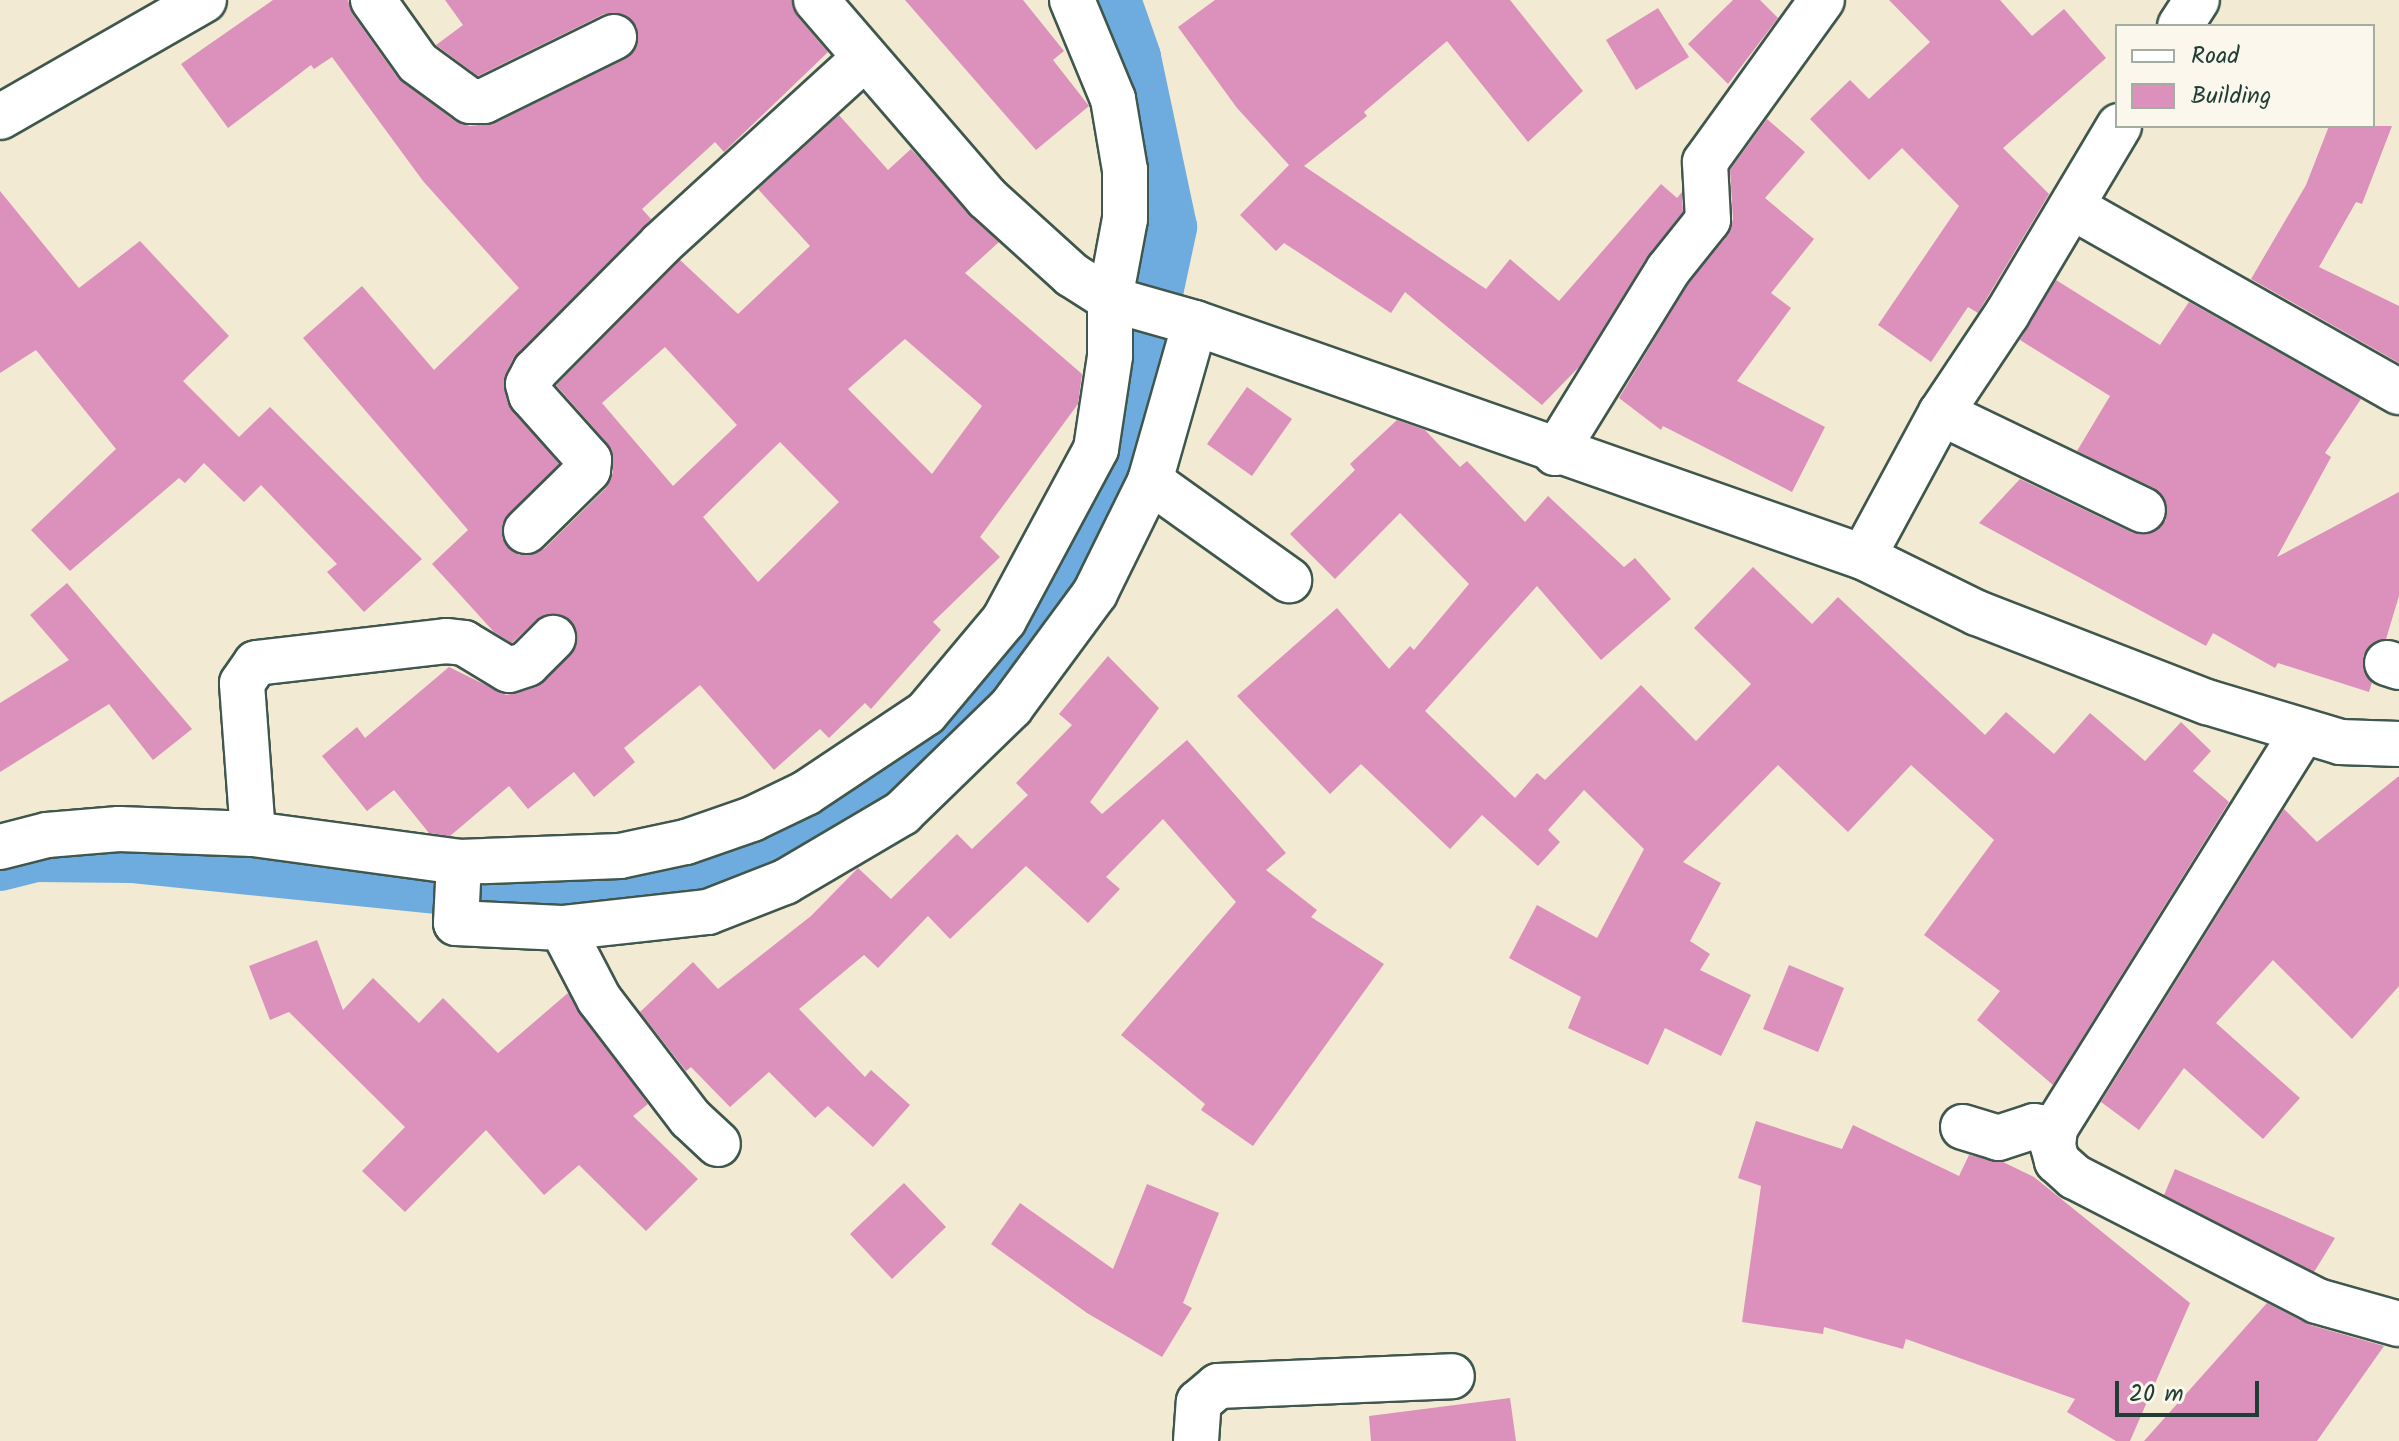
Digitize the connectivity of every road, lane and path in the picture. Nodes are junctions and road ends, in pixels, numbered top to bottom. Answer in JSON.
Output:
{"nodes":[{"id":1,"x":204,"y":0,"type":"edge"},
{"id":2,"x":373,"y":0,"type":"edge"},
{"id":3,"x":816,"y":0,"type":"edge"},
{"id":4,"x":1072,"y":0,"type":"edge"},
{"id":5,"x":1822,"y":0,"type":"edge"},
{"id":6,"x":2197,"y":0,"type":"edge"},
{"id":7,"x":2181,"y":24,"type":"edge"},
{"id":8,"x":614,"y":37,"type":"dead end"},
{"id":9,"x":865,"y":58,"type":"junction"},
{"id":10,"x":0,"y":117,"type":"edge"},
{"id":11,"x":2118,"y":128,"type":"edge"},
{"id":12,"x":2072,"y":207,"type":"junction"},
{"id":13,"x":1119,"y":301,"type":"junction"},
{"id":14,"x":1183,"y":319,"type":"junction"},
{"id":15,"x":2399,"y":392,"type":"edge"},
{"id":16,"x":1941,"y":413,"type":"junction"},
{"id":17,"x":1555,"y":453,"type":"junction"},
{"id":18,"x":1150,"y":481,"type":"junction"},
{"id":19,"x":2143,"y":510,"type":"dead end"},
{"id":20,"x":526,"y":531,"type":"dead end"},
{"id":21,"x":1863,"y":557,"type":"junction"},
{"id":22,"x":1289,"y":580,"type":"dead end"},
{"id":23,"x":553,"y":638,"type":"dead end"},
{"id":24,"x":2302,"y":733,"type":"junction"},
{"id":25,"x":2399,"y":744,"type":"edge"},
{"id":26,"x":253,"y":834,"type":"junction"},
{"id":27,"x":0,"y":847,"type":"edge"},
{"id":28,"x":457,"y":881,"type":"junction"},
{"id":29,"x":562,"y":928,"type":"junction"},
{"id":30,"x":1963,"y":1127,"type":"dead end"},
{"id":31,"x":2055,"y":1129,"type":"junction"},
{"id":32,"x":718,"y":1144,"type":"dead end"},
{"id":33,"x":2399,"y":1324,"type":"edge"},
{"id":34,"x":1452,"y":1376,"type":"dead end"},
{"id":35,"x":1196,"y":1441,"type":"edge"}],
"edges":[{"from":1,"to":10,"type":"street"},
{"from":2,"to":8,"type":"street"},
{"from":3,"to":9,"type":"street"},
{"from":4,"to":13,"type":"street"},
{"from":5,"to":17,"type":"street"},
{"from":6,"to":7,"type":"street"},
{"from":9,"to":13,"type":"street"},
{"from":9,"to":20,"type":"street"},
{"from":11,"to":12,"type":"street"},
{"from":12,"to":15,"type":"street"},
{"from":12,"to":16,"type":"street"},
{"from":13,"to":14,"type":"street"},
{"from":13,"to":28,"type":"street"},
{"from":14,"to":17,"type":"street"},
{"from":14,"to":18,"type":"street"},
{"from":16,"to":19,"type":"street"},
{"from":16,"to":21,"type":"street"},
{"from":17,"to":21,"type":"street"},
{"from":18,"to":22,"type":"street"},
{"from":18,"to":29,"type":"street"},
{"from":21,"to":24,"type":"street"},
{"from":23,"to":26,"type":"street"},
{"from":24,"to":25,"type":"street"},
{"from":24,"to":31,"type":"street"},
{"from":26,"to":27,"type":"street"},
{"from":26,"to":28,"type":"street"},
{"from":28,"to":29,"type":"street"},
{"from":29,"to":32,"type":"street"},
{"from":30,"to":31,"type":"street"},
{"from":31,"to":33,"type":"street"},
{"from":34,"to":35,"type":"street"}]}
